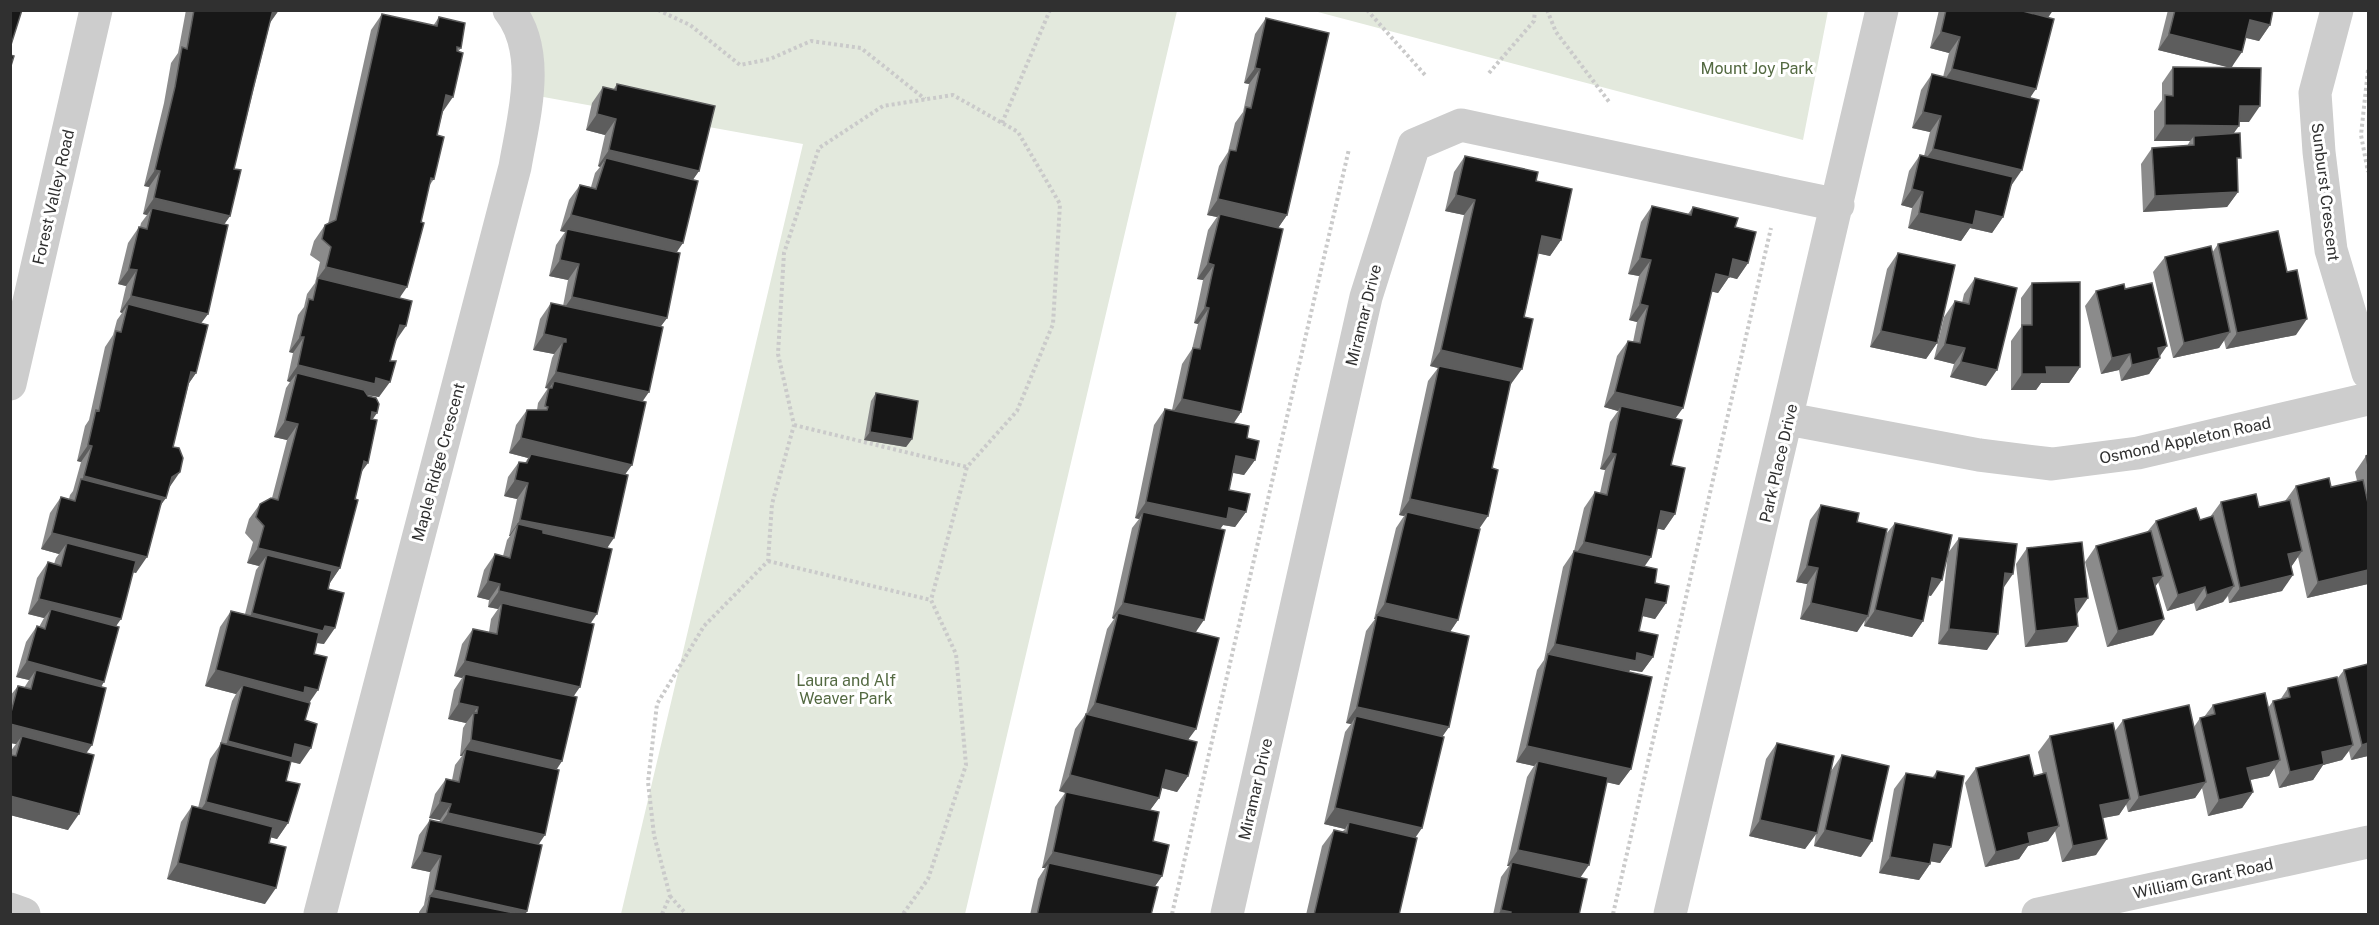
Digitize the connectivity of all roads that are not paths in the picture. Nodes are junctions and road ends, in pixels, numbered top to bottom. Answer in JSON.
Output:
{"nodes":[{"id":1,"x":96,"y":10,"type":"edge"},
{"id":2,"x":509,"y":10,"type":"edge"},
{"id":3,"x":1882,"y":10,"type":"edge"},
{"id":4,"x":2337,"y":10,"type":"edge"},
{"id":5,"x":1838,"y":205,"type":"junction"},
{"id":6,"x":2368,"y":372,"type":"edge"},
{"id":7,"x":10,"y":384,"type":"edge"},
{"id":8,"x":2368,"y":399,"type":"edge"},
{"id":9,"x":1788,"y":420,"type":"junction"},
{"id":10,"x":2368,"y":842,"type":"edge"},
{"id":11,"x":10,"y":909,"type":"edge"},
{"id":12,"x":24,"y":915,"type":"edge"},
{"id":13,"x":320,"y":915,"type":"edge"},
{"id":14,"x":1227,"y":915,"type":"edge"},
{"id":15,"x":1670,"y":915,"type":"edge"},
{"id":16,"x":2038,"y":915,"type":"edge"}],
"edges":[{"from":1,"to":7,"type":"street","name":"Forest Valley Road"},
{"from":2,"to":13,"type":"street","name":"Maple Ridge Crescent"},
{"from":3,"to":5,"type":"street","name":"Park Place Drive"},
{"from":4,"to":6,"type":"street","name":"Sunburst Crescent"},
{"from":5,"to":9,"type":"street","name":"Park Place Drive"},
{"from":5,"to":14,"type":"street","name":"Miramar Drive"},
{"from":8,"to":9,"type":"street","name":"Osmond Appleton Road"},
{"from":9,"to":15,"type":"street","name":"Park Place Drive"},
{"from":10,"to":16,"type":"street","name":"William Grant Road"},
{"from":11,"to":12,"type":"street"}]}
